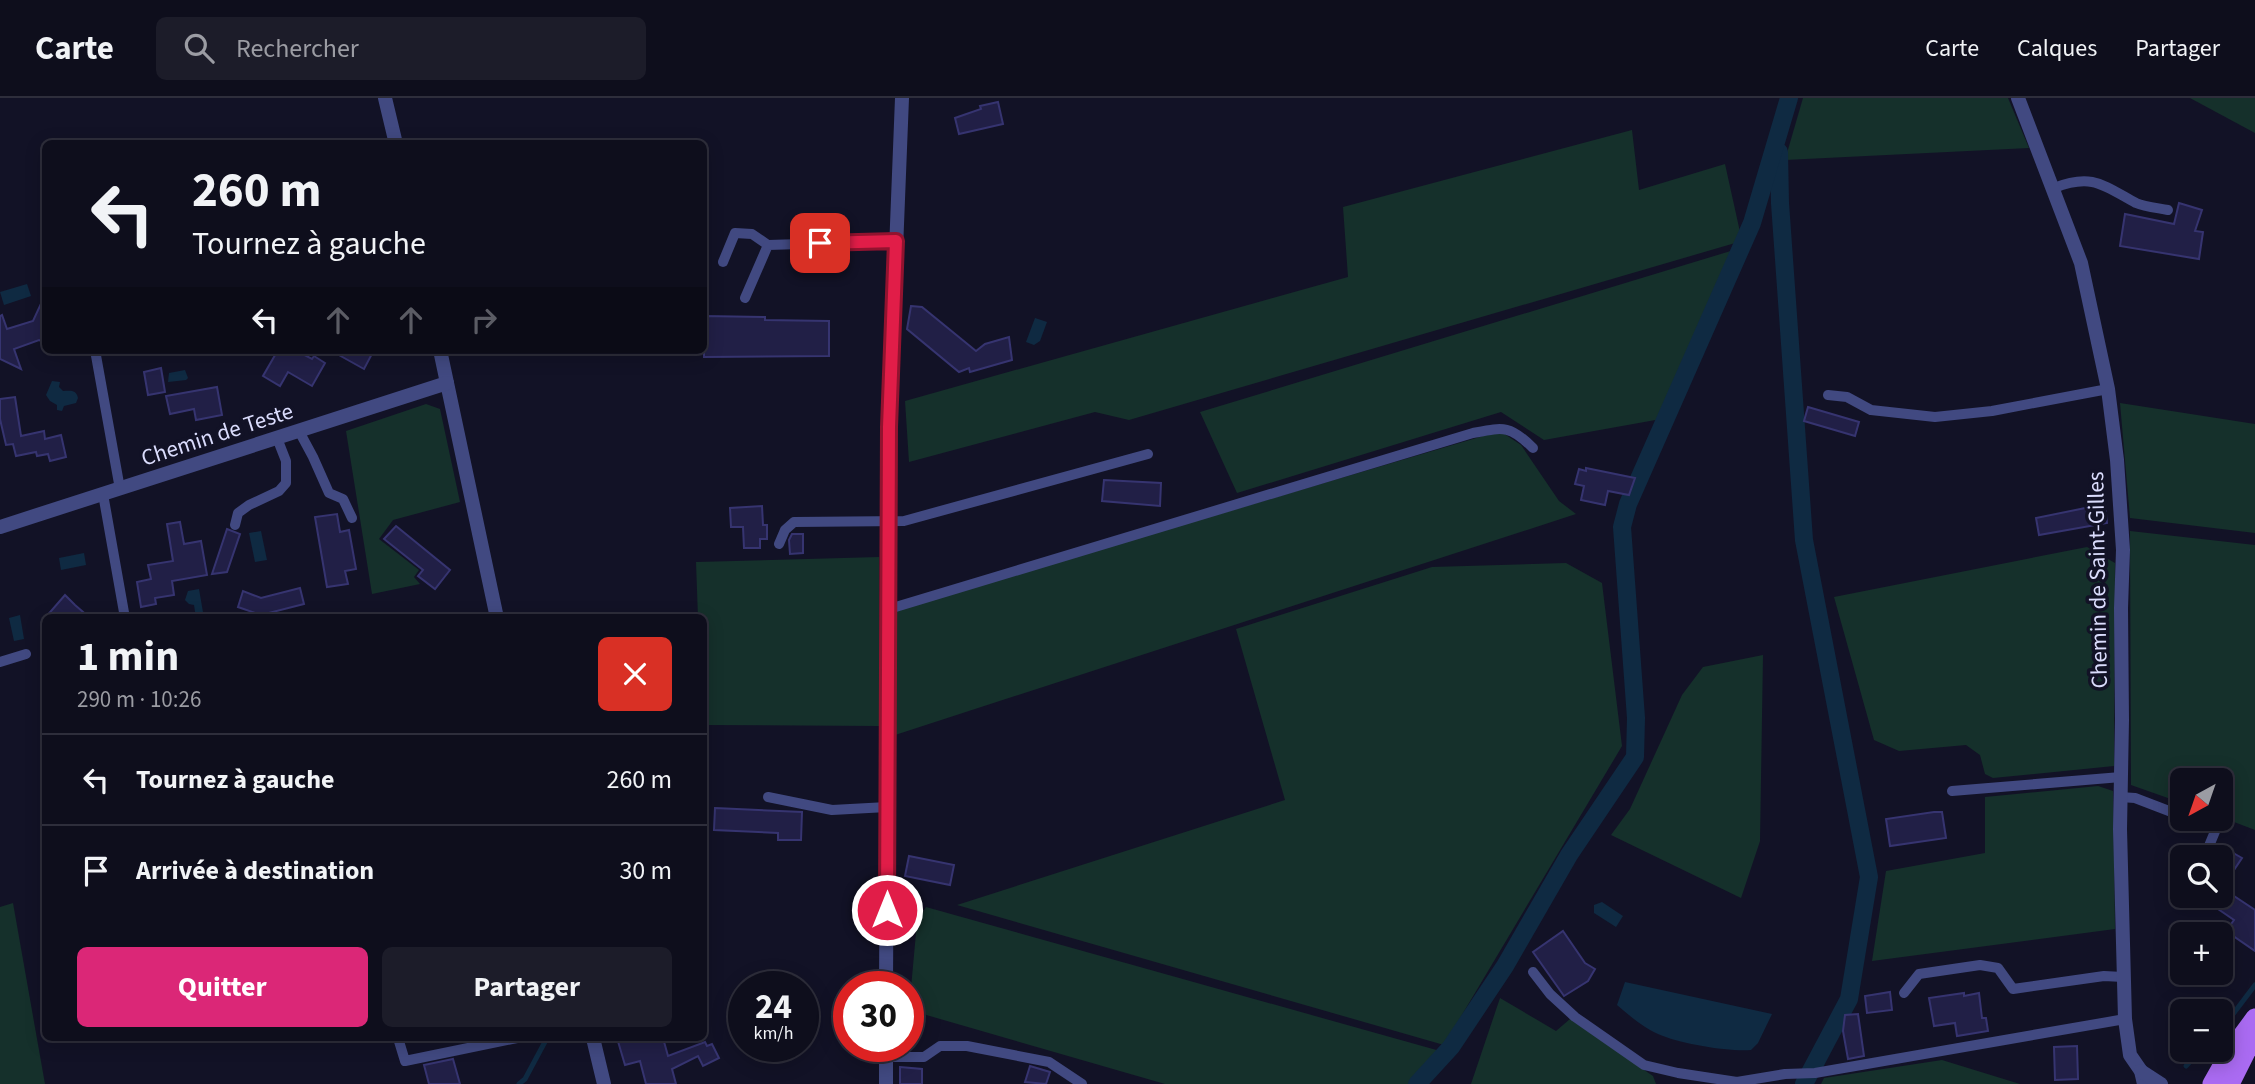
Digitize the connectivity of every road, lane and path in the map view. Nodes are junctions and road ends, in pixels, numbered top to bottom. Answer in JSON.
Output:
{"nodes":[{"id":1,"x":385,"y":98,"type":"edge"},
{"id":2,"x":902,"y":98,"type":"edge"},
{"id":3,"x":2018,"y":98,"type":"edge"},
{"id":4,"x":395,"y":140,"type":"edge"},
{"id":5,"x":2054,"y":188,"type":"junction"},
{"id":6,"x":2168,"y":210,"type":"dead end"},
{"id":7,"x":896,"y":241,"type":"junction"},
{"id":8,"x":768,"y":245,"type":"junction"},
{"id":9,"x":723,"y":262,"type":"dead end"},
{"id":10,"x":745,"y":298,"type":"dead end"},
{"id":11,"x":96,"y":354,"type":"edge"},
{"id":12,"x":441,"y":354,"type":"edge"},
{"id":13,"x":447,"y":383,"type":"junction"},
{"id":14,"x":2108,"y":389,"type":"junction"},
{"id":15,"x":1828,"y":395,"type":"dead end"},
{"id":16,"x":299,"y":431,"type":"junction"},
{"id":17,"x":277,"y":438,"type":"junction"},
{"id":18,"x":1533,"y":448,"type":"dead end"},
{"id":19,"x":1148,"y":454,"type":"dead end"},
{"id":20,"x":120,"y":489,"type":"junction"},
{"id":21,"x":103,"y":494,"type":"junction"},
{"id":22,"x":352,"y":518,"type":"dead end"},
{"id":23,"x":889,"y":522,"type":"junction"},
{"id":24,"x":235,"y":525,"type":"dead end"},
{"id":25,"x":0,"y":527,"type":"edge"},
{"id":26,"x":779,"y":544,"type":"dead end"},
{"id":27,"x":888,"y":609,"type":"junction"},
{"id":28,"x":123,"y":614,"type":"edge"},
{"id":29,"x":496,"y":614,"type":"edge"},
{"id":30,"x":26,"y":654,"type":"dead end"},
{"id":31,"x":0,"y":662,"type":"edge"},
{"id":32,"x":2121,"y":777,"type":"junction"},
{"id":33,"x":1952,"y":791,"type":"dead end"},
{"id":34,"x":768,"y":797,"type":"dead end"},
{"id":35,"x":2120,"y":797,"type":"junction"},
{"id":36,"x":887,"y":807,"type":"junction"},
{"id":37,"x":2170,"y":811,"type":"edge"},
{"id":38,"x":886,"y":971,"type":"edge"},
{"id":39,"x":1533,"y":972,"type":"dead end"},
{"id":40,"x":2123,"y":977,"type":"junction"},
{"id":41,"x":1904,"y":993,"type":"dead end"},
{"id":42,"x":2255,"y":1018,"type":"edge"},
{"id":43,"x":2125,"y":1019,"type":"junction"},
{"id":44,"x":2255,"y":1034,"type":"edge"},
{"id":45,"x":399,"y":1041,"type":"edge"},
{"id":46,"x":502,"y":1041,"type":"edge"},
{"id":47,"x":594,"y":1041,"type":"edge"},
{"id":48,"x":924,"y":1057,"type":"edge"},
{"id":49,"x":886,"y":1062,"type":"edge"},
{"id":50,"x":2143,"y":1078,"type":"edge"},
{"id":51,"x":604,"y":1084,"type":"edge"},
{"id":52,"x":886,"y":1084,"type":"edge"},
{"id":53,"x":1083,"y":1084,"type":"edge"},
{"id":54,"x":2161,"y":1084,"type":"edge"},
{"id":55,"x":2212,"y":1084,"type":"edge"},
{"id":56,"x":2230,"y":1084,"type":"edge"}],
"edges":[{"from":1,"to":4,"type":"street"},
{"from":2,"to":7,"type":"street"},
{"from":3,"to":5,"type":"street","name":"Chemin de Saint-Gilles"},
{"from":5,"to":6,"type":"lane"},
{"from":5,"to":14,"type":"street","name":"Chemin de Saint-Gilles"},
{"from":7,"to":8,"type":"lane"},
{"from":7,"to":23,"type":"street"},
{"from":8,"to":9,"type":"lane"},
{"from":8,"to":10,"type":"lane"},
{"from":11,"to":20,"type":"lane"},
{"from":12,"to":13,"type":"street"},
{"from":13,"to":16,"type":"street","name":"Chemin de Teste"},
{"from":13,"to":29,"type":"street"},
{"from":14,"to":15,"type":"lane"},
{"from":14,"to":32,"type":"street","name":"Chemin de Saint-Gilles"},
{"from":16,"to":17,"type":"street","name":"Chemin de Teste"},
{"from":16,"to":22,"type":"lane"},
{"from":17,"to":20,"type":"street","name":"Chemin de Teste"},
{"from":17,"to":24,"type":"lane"},
{"from":18,"to":27,"type":"lane"},
{"from":19,"to":23,"type":"lane"},
{"from":20,"to":21,"type":"street","name":"Chemin de Teste"},
{"from":21,"to":25,"type":"street","name":"Chemin de Teste"},
{"from":21,"to":28,"type":"lane"},
{"from":23,"to":26,"type":"lane"},
{"from":23,"to":27,"type":"street"},
{"from":27,"to":36,"type":"street"},
{"from":30,"to":31,"type":"lane"},
{"from":32,"to":33,"type":"lane"},
{"from":32,"to":35,"type":"street","name":"Chemin de Saint-Gilles"},
{"from":34,"to":36,"type":"lane"},
{"from":35,"to":37,"type":"lane"},
{"from":35,"to":40,"type":"street","name":"Chemin de Saint-Gilles"},
{"from":36,"to":38,"type":"street"},
{"from":39,"to":43,"type":"lane"},
{"from":40,"to":41,"type":"lane"},
{"from":40,"to":43,"type":"street","name":"Chemin de Saint-Gilles"},
{"from":42,"to":55,"type":"main road"},
{"from":43,"to":50,"type":"street","name":"Chemin de Saint-Gilles"},
{"from":44,"to":56,"type":"main road"},
{"from":45,"to":46,"type":"lane"},
{"from":47,"to":51,"type":"street"},
{"from":48,"to":53,"type":"lane"},
{"from":49,"to":52,"type":"street"},
{"from":50,"to":54,"type":"street"}]}
